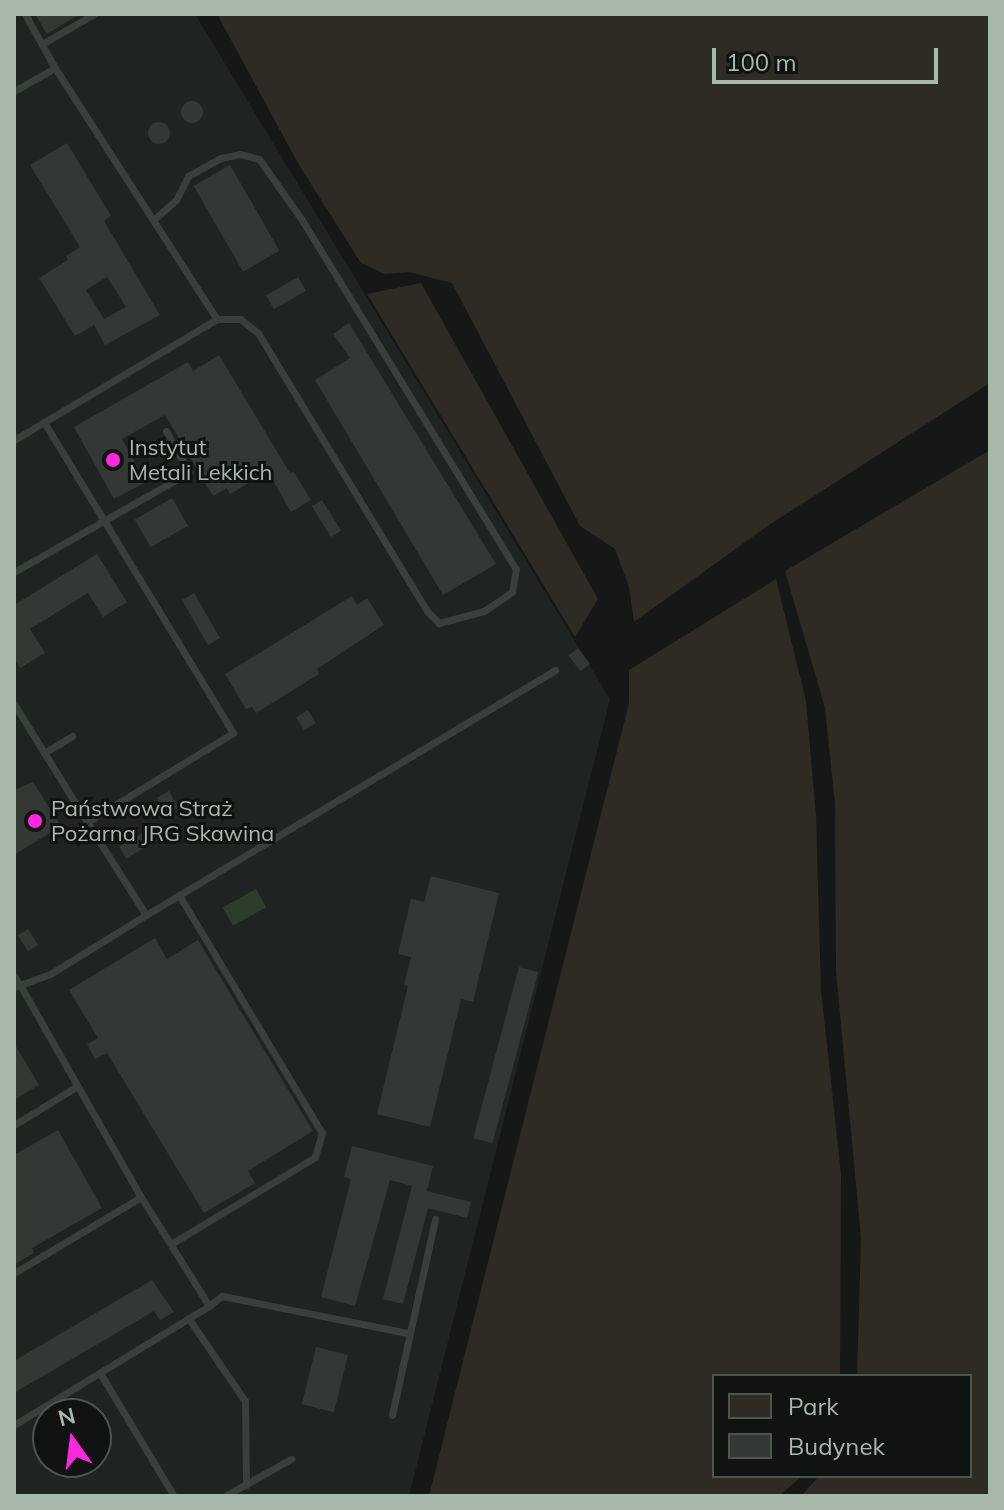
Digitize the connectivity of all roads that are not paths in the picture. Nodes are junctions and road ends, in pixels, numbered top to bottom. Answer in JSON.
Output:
{"nodes":[{"id":1,"x":24,"y":14,"type":"edge"},
{"id":2,"x":94,"y":14,"type":"edge"},
{"id":3,"x":14,"y":20,"type":"edge"},
{"id":4,"x":42,"y":44,"type":"junction"},
{"id":5,"x":55,"y":68,"type":"junction"},
{"id":6,"x":14,"y":91,"type":"edge"},
{"id":7,"x":153,"y":220,"type":"junction"},
{"id":8,"x":217,"y":319,"type":"junction"},
{"id":9,"x":44,"y":422,"type":"junction"},
{"id":10,"x":166,"y":431,"type":"dead end"},
{"id":11,"x":14,"y":440,"type":"edge"},
{"id":12,"x":102,"y":520,"type":"junction"},
{"id":13,"x":14,"y":572,"type":"edge"},
{"id":14,"x":555,"y":670,"type":"dead end"},
{"id":15,"x":14,"y":705,"type":"edge"},
{"id":16,"x":72,"y":736,"type":"dead end"},
{"id":17,"x":44,"y":753,"type":"junction"},
{"id":18,"x":87,"y":822,"type":"junction"},
{"id":19,"x":179,"y":895,"type":"junction"},
{"id":20,"x":146,"y":915,"type":"junction"},
{"id":21,"x":14,"y":976,"type":"edge"},
{"id":22,"x":17,"y":986,"type":"edge"},
{"id":23,"x":76,"y":1087,"type":"junction"},
{"id":24,"x":14,"y":1125,"type":"edge"},
{"id":25,"x":141,"y":1197,"type":"junction"},
{"id":26,"x":435,"y":1219,"type":"dead end"},
{"id":27,"x":171,"y":1244,"type":"junction"},
{"id":28,"x":14,"y":1273,"type":"edge"},
{"id":29,"x":209,"y":1306,"type":"junction"},
{"id":30,"x":189,"y":1319,"type":"junction"},
{"id":31,"x":407,"y":1333,"type":"junction"},
{"id":32,"x":100,"y":1373,"type":"junction"},
{"id":33,"x":392,"y":1415,"type":"dead end"},
{"id":34,"x":14,"y":1425,"type":"edge"},
{"id":35,"x":291,"y":1459,"type":"dead end"},
{"id":36,"x":246,"y":1485,"type":"junction"},
{"id":37,"x":174,"y":1496,"type":"edge"},
{"id":38,"x":225,"y":1496,"type":"edge"}],
"edges":[{"from":1,"to":3,"type":"lane"},
{"from":1,"to":4,"type":"lane"},
{"from":2,"to":4,"type":"lane"},
{"from":4,"to":5,"type":"lane"},
{"from":5,"to":6,"type":"lane"},
{"from":5,"to":7,"type":"lane"},
{"from":7,"to":8,"type":"lane"},
{"from":7,"to":8,"type":"lane"},
{"from":8,"to":9,"type":"lane"},
{"from":9,"to":11,"type":"lane"},
{"from":9,"to":12,"type":"lane"},
{"from":10,"to":12,"type":"lane"},
{"from":12,"to":13,"type":"lane"},
{"from":12,"to":18,"type":"lane"},
{"from":14,"to":19,"type":"lane"},
{"from":15,"to":17,"type":"lane"},
{"from":16,"to":17,"type":"lane"},
{"from":17,"to":18,"type":"lane"},
{"from":18,"to":20,"type":"lane"},
{"from":19,"to":20,"type":"lane"},
{"from":19,"to":27,"type":"lane"},
{"from":20,"to":22,"type":"lane"},
{"from":21,"to":22,"type":"lane"},
{"from":22,"to":23,"type":"lane"},
{"from":23,"to":24,"type":"lane"},
{"from":23,"to":25,"type":"lane"},
{"from":25,"to":27,"type":"lane"},
{"from":25,"to":28,"type":"lane"},
{"from":26,"to":31,"type":"lane"},
{"from":27,"to":29,"type":"lane"},
{"from":29,"to":30,"type":"lane"},
{"from":29,"to":31,"type":"lane"},
{"from":30,"to":32,"type":"lane"},
{"from":30,"to":36,"type":"lane"},
{"from":31,"to":33,"type":"lane"},
{"from":32,"to":34,"type":"lane"},
{"from":32,"to":37,"type":"lane"},
{"from":35,"to":36,"type":"lane"},
{"from":36,"to":38,"type":"lane"}]}
